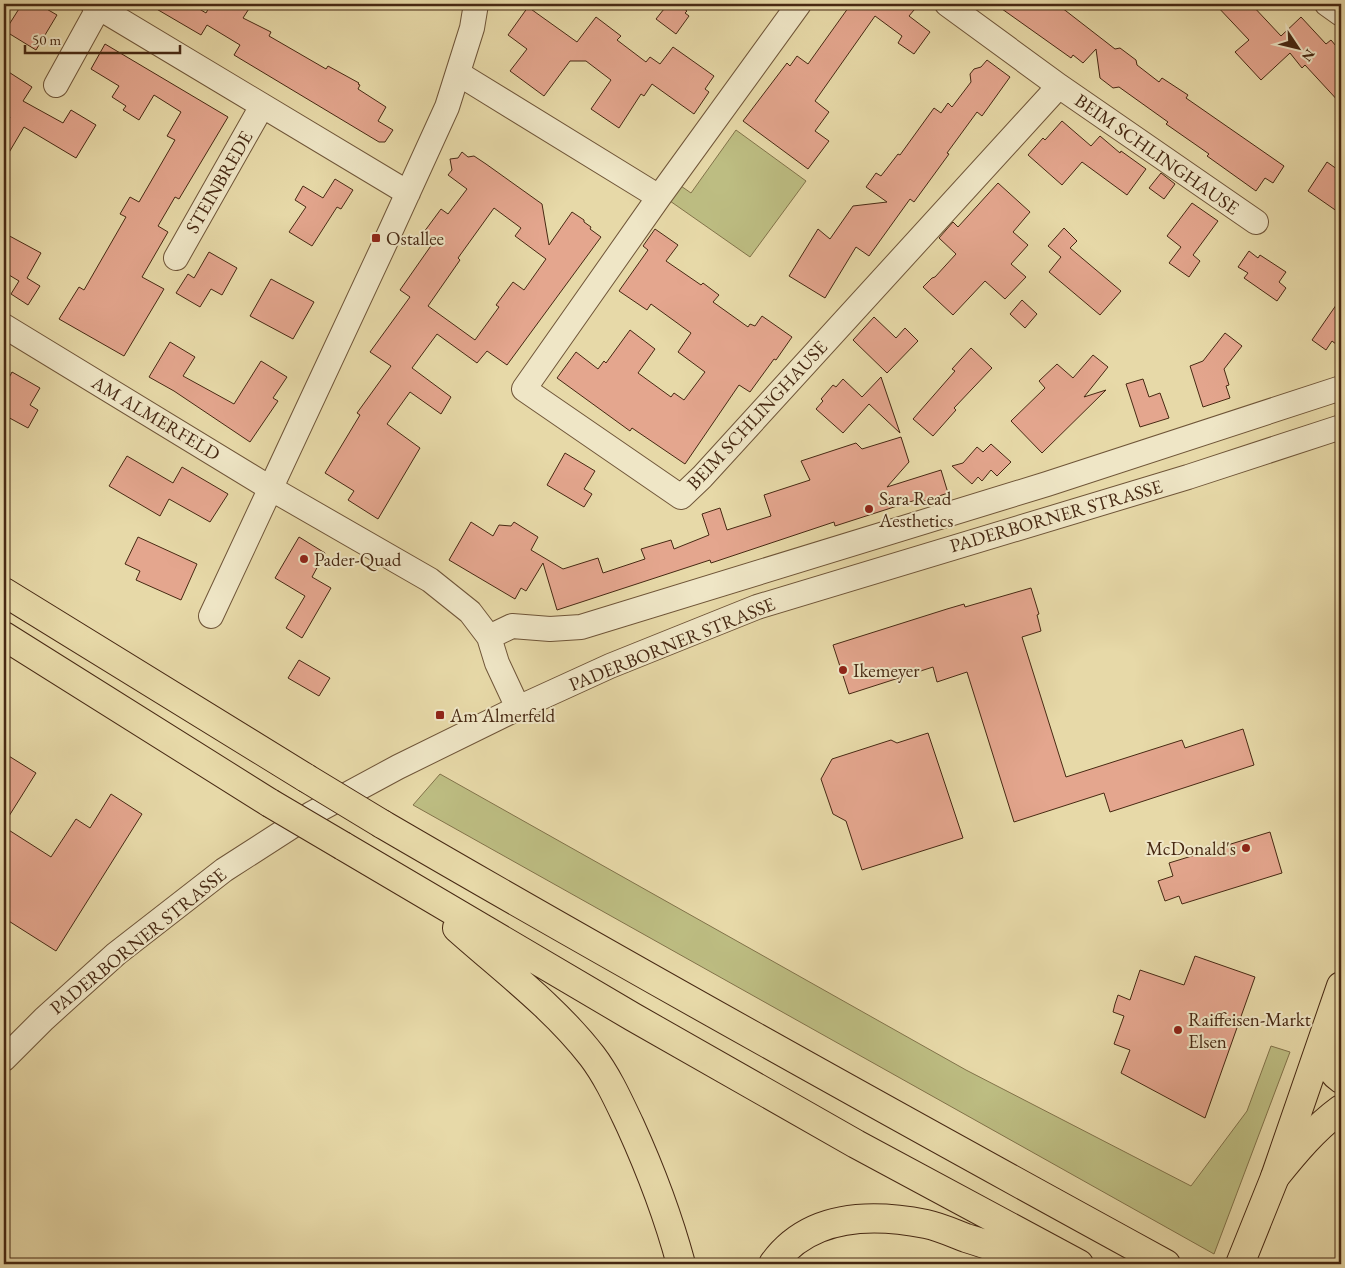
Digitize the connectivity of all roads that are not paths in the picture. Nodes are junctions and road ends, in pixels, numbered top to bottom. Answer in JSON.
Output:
{"nodes":[{"id":1,"x":476,"y":4,"type":"edge"},
{"id":2,"x":799,"y":4,"type":"edge"},
{"id":3,"x":947,"y":4,"type":"edge"},
{"id":4,"x":1327,"y":4,"type":"edge"},
{"id":5,"x":96,"y":6,"type":"edge"},
{"id":6,"x":1341,"y":14,"type":"edge"},
{"id":7,"x":459,"y":74,"type":"junction"},
{"id":8,"x":56,"y":86,"type":"dead end"},
{"id":9,"x":1059,"y":86,"type":"junction"},
{"id":10,"x":262,"y":106,"type":"junction"},
{"id":11,"x":408,"y":193,"type":"junction"},
{"id":12,"x":659,"y":197,"type":"junction"},
{"id":13,"x":1256,"y":222,"type":"dead end"},
{"id":14,"x":176,"y":258,"type":"dead end"},
{"id":15,"x":4,"y":326,"type":"edge"},
{"id":16,"x":1341,"y":388,"type":"edge"},
{"id":17,"x":1337,"y":431,"type":"edge"},
{"id":18,"x":270,"y":488,"type":"junction"},
{"id":19,"x":4,"y":592,"type":"edge"},
{"id":20,"x":210,"y":616,"type":"dead end"},
{"id":21,"x":4,"y":636,"type":"edge"},
{"id":22,"x":489,"y":637,"type":"junction"},
{"id":23,"x":518,"y":708,"type":"junction"},
{"id":24,"x":411,"y":887,"type":"junction"},
{"id":25,"x":1341,"y":986,"type":"edge"},
{"id":26,"x":1333,"y":1040,"type":"edge"},
{"id":27,"x":4,"y":1059,"type":"edge"},
{"id":28,"x":1341,"y":1080,"type":"edge"},
{"id":29,"x":1341,"y":1109,"type":"edge"},
{"id":30,"x":1274,"y":1177,"type":"junction"},
{"id":31,"x":681,"y":1264,"type":"edge"},
{"id":32,"x":773,"y":1264,"type":"edge"},
{"id":33,"x":1042,"y":1264,"type":"edge"},
{"id":34,"x":1079,"y":1264,"type":"edge"},
{"id":35,"x":1166,"y":1264,"type":"edge"},
{"id":36,"x":1240,"y":1264,"type":"edge"}],
"edges":[{"from":1,"to":7,"type":"street"},
{"from":2,"to":12,"type":"street","name":"BEIM SCHLINGHAUSE"},
{"from":3,"to":9,"type":"street","name":"BEIM SCHLINGHAUSE"},
{"from":4,"to":6,"type":"street"},
{"from":5,"to":8,"type":"street"},
{"from":5,"to":10,"type":"street"},
{"from":7,"to":11,"type":"street"},
{"from":7,"to":12,"type":"street"},
{"from":9,"to":12,"type":"street","name":"BEIM SCHLINGHAUSE"},
{"from":9,"to":13,"type":"street","name":"BEIM SCHLINGHAUSE"},
{"from":10,"to":11,"type":"street"},
{"from":10,"to":14,"type":"street","name":"STEINBREDE"},
{"from":11,"to":18,"type":"street"},
{"from":15,"to":18,"type":"street","name":"AM ALMERFELD"},
{"from":16,"to":22,"type":"street","name":"PADERBORNER STRASSE"},
{"from":17,"to":23,"type":"street","name":"PADERBORNER STRASSE"},
{"from":18,"to":20,"type":"street"},
{"from":18,"to":22,"type":"street","name":"AM ALMERFELD"},
{"from":19,"to":35,"type":"main road","bridge":true},
{"from":21,"to":24,"type":"main road","bridge":true},
{"from":22,"to":23,"type":"street","name":"AM ALMERFELD"},
{"from":23,"to":27,"type":"street","name":"PADERBORNER STRASSE"},
{"from":24,"to":31,"type":"main road"},
{"from":24,"to":34,"type":"main road"},
{"from":25,"to":26,"type":"main road"},
{"from":26,"to":28,"type":"main road"},
{"from":26,"to":30,"type":"main road"},
{"from":29,"to":30,"type":"main road"},
{"from":30,"to":36,"type":"main road"},
{"from":32,"to":33,"type":"main road"}]}
